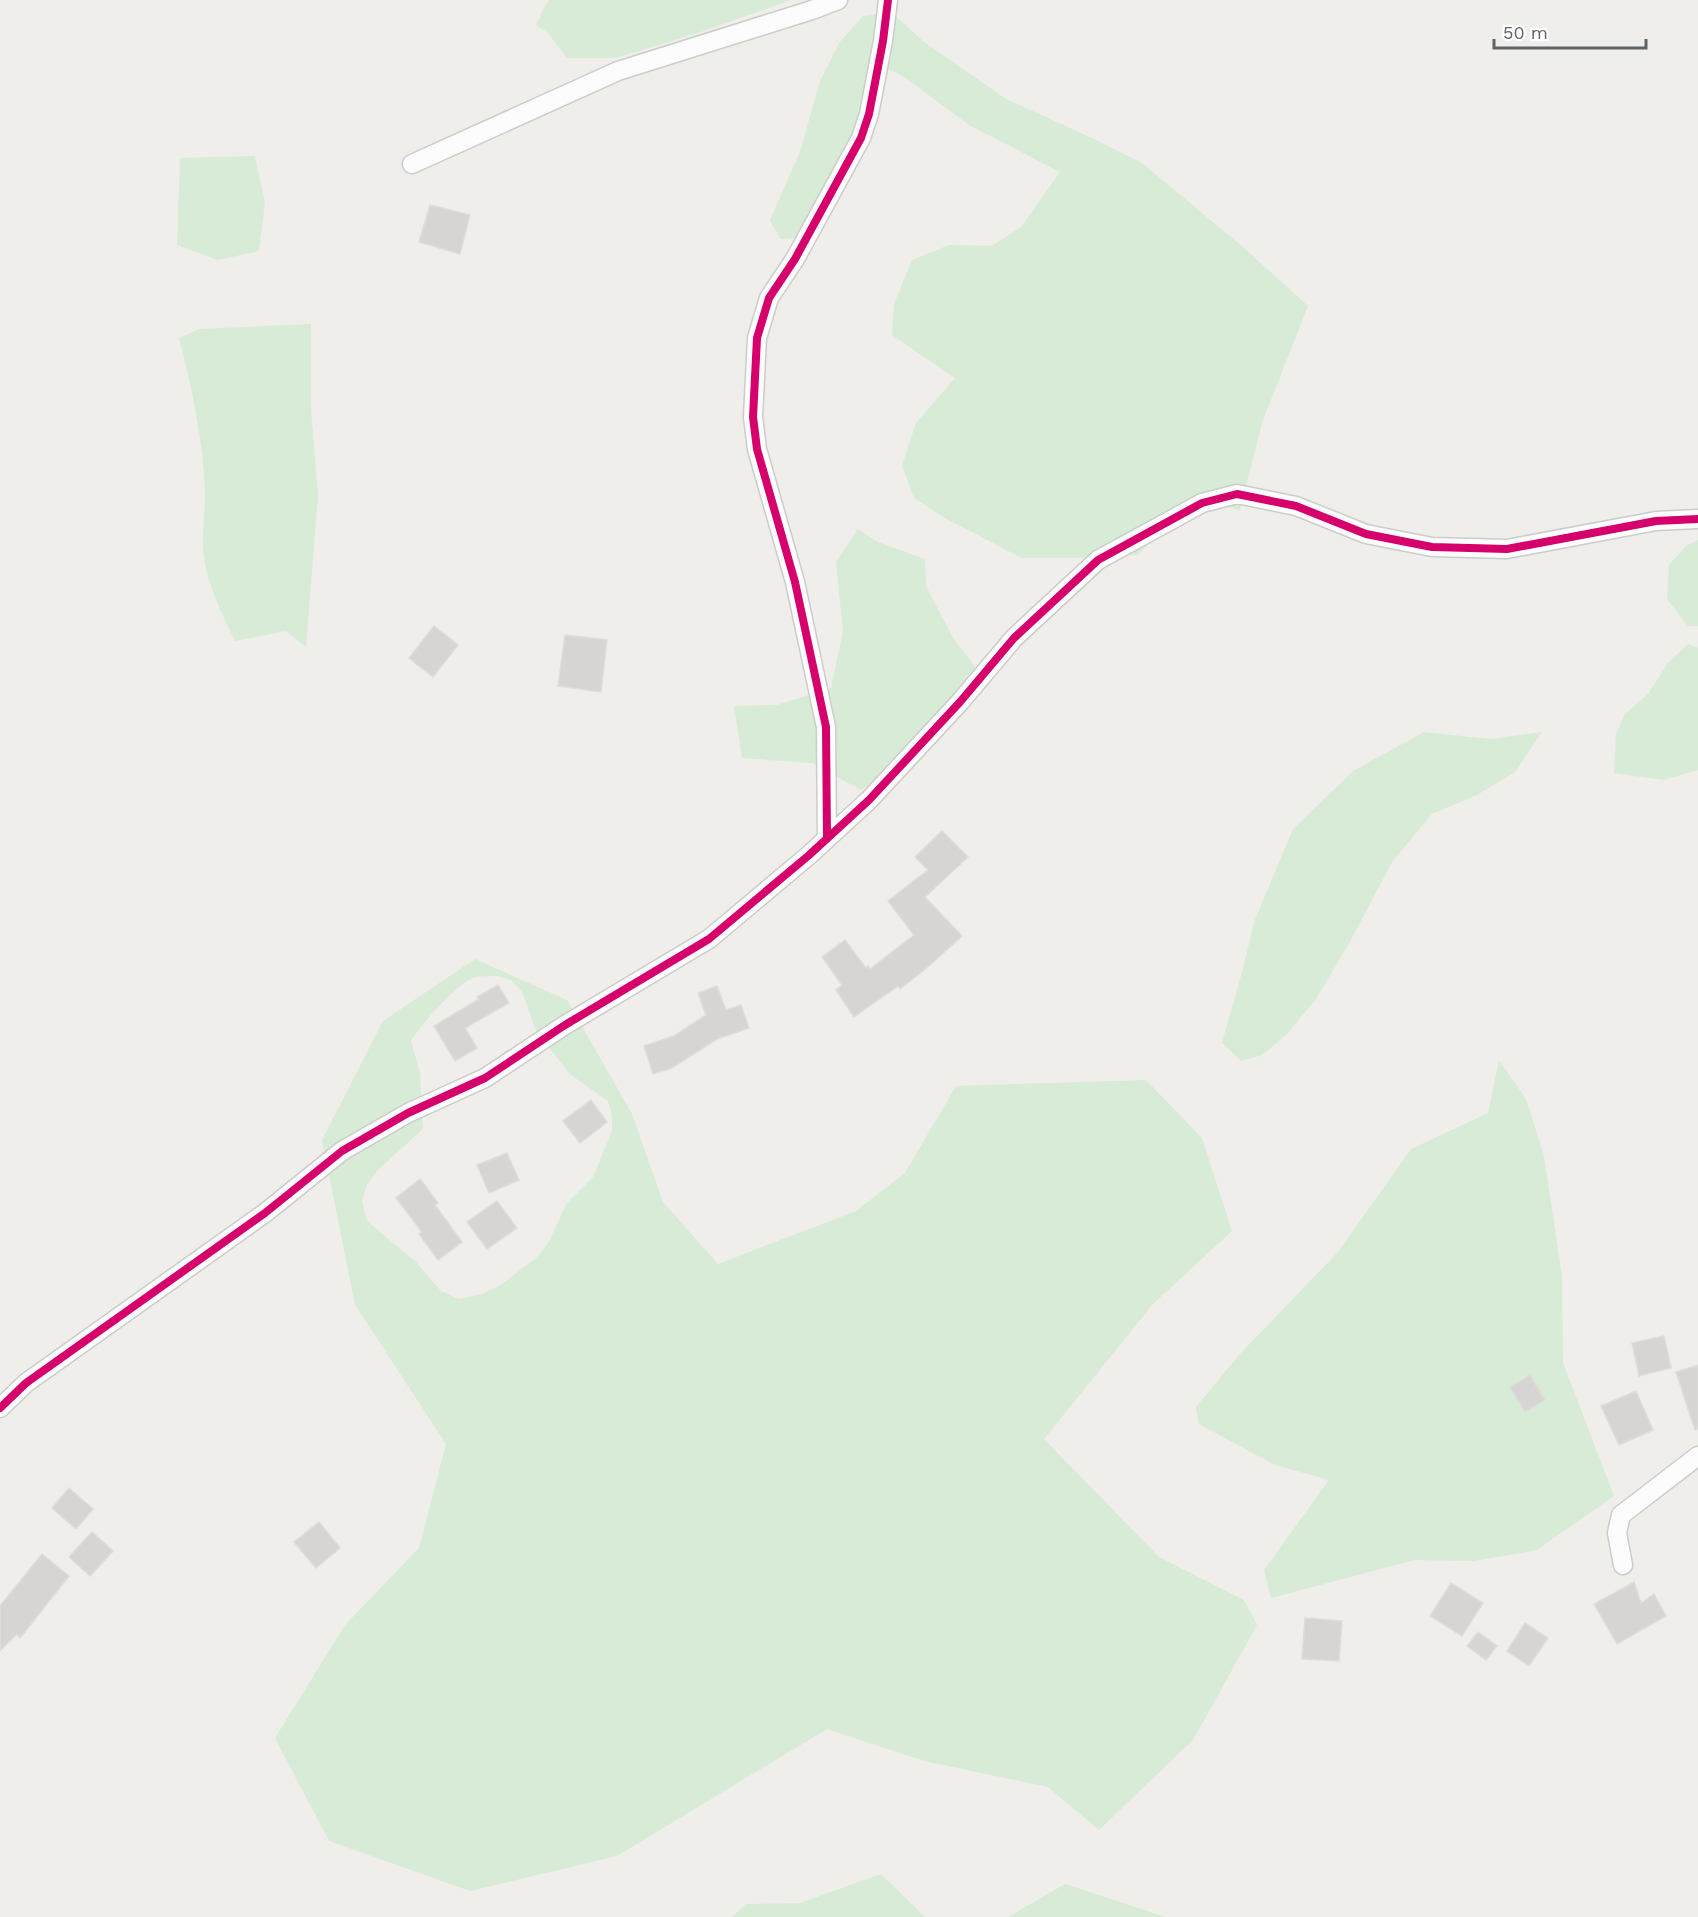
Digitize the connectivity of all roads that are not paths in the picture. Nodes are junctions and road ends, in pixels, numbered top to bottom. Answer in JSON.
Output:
{"nodes":[{"id":1,"x":838,"y":0,"type":"edge"},
{"id":2,"x":888,"y":0,"type":"edge"},
{"id":3,"x":412,"y":165,"type":"dead end"},
{"id":4,"x":1698,"y":519,"type":"edge"},
{"id":5,"x":827,"y":838,"type":"junction"},
{"id":6,"x":0,"y":1408,"type":"edge"},
{"id":7,"x":1698,"y":1456,"type":"edge"},
{"id":8,"x":1623,"y":1565,"type":"dead end"}],
"edges":[{"from":1,"to":3,"type":"street"},
{"from":2,"to":5,"type":"street"},
{"from":4,"to":5,"type":"street"},
{"from":5,"to":6,"type":"street"},
{"from":7,"to":8,"type":"street"}]}
